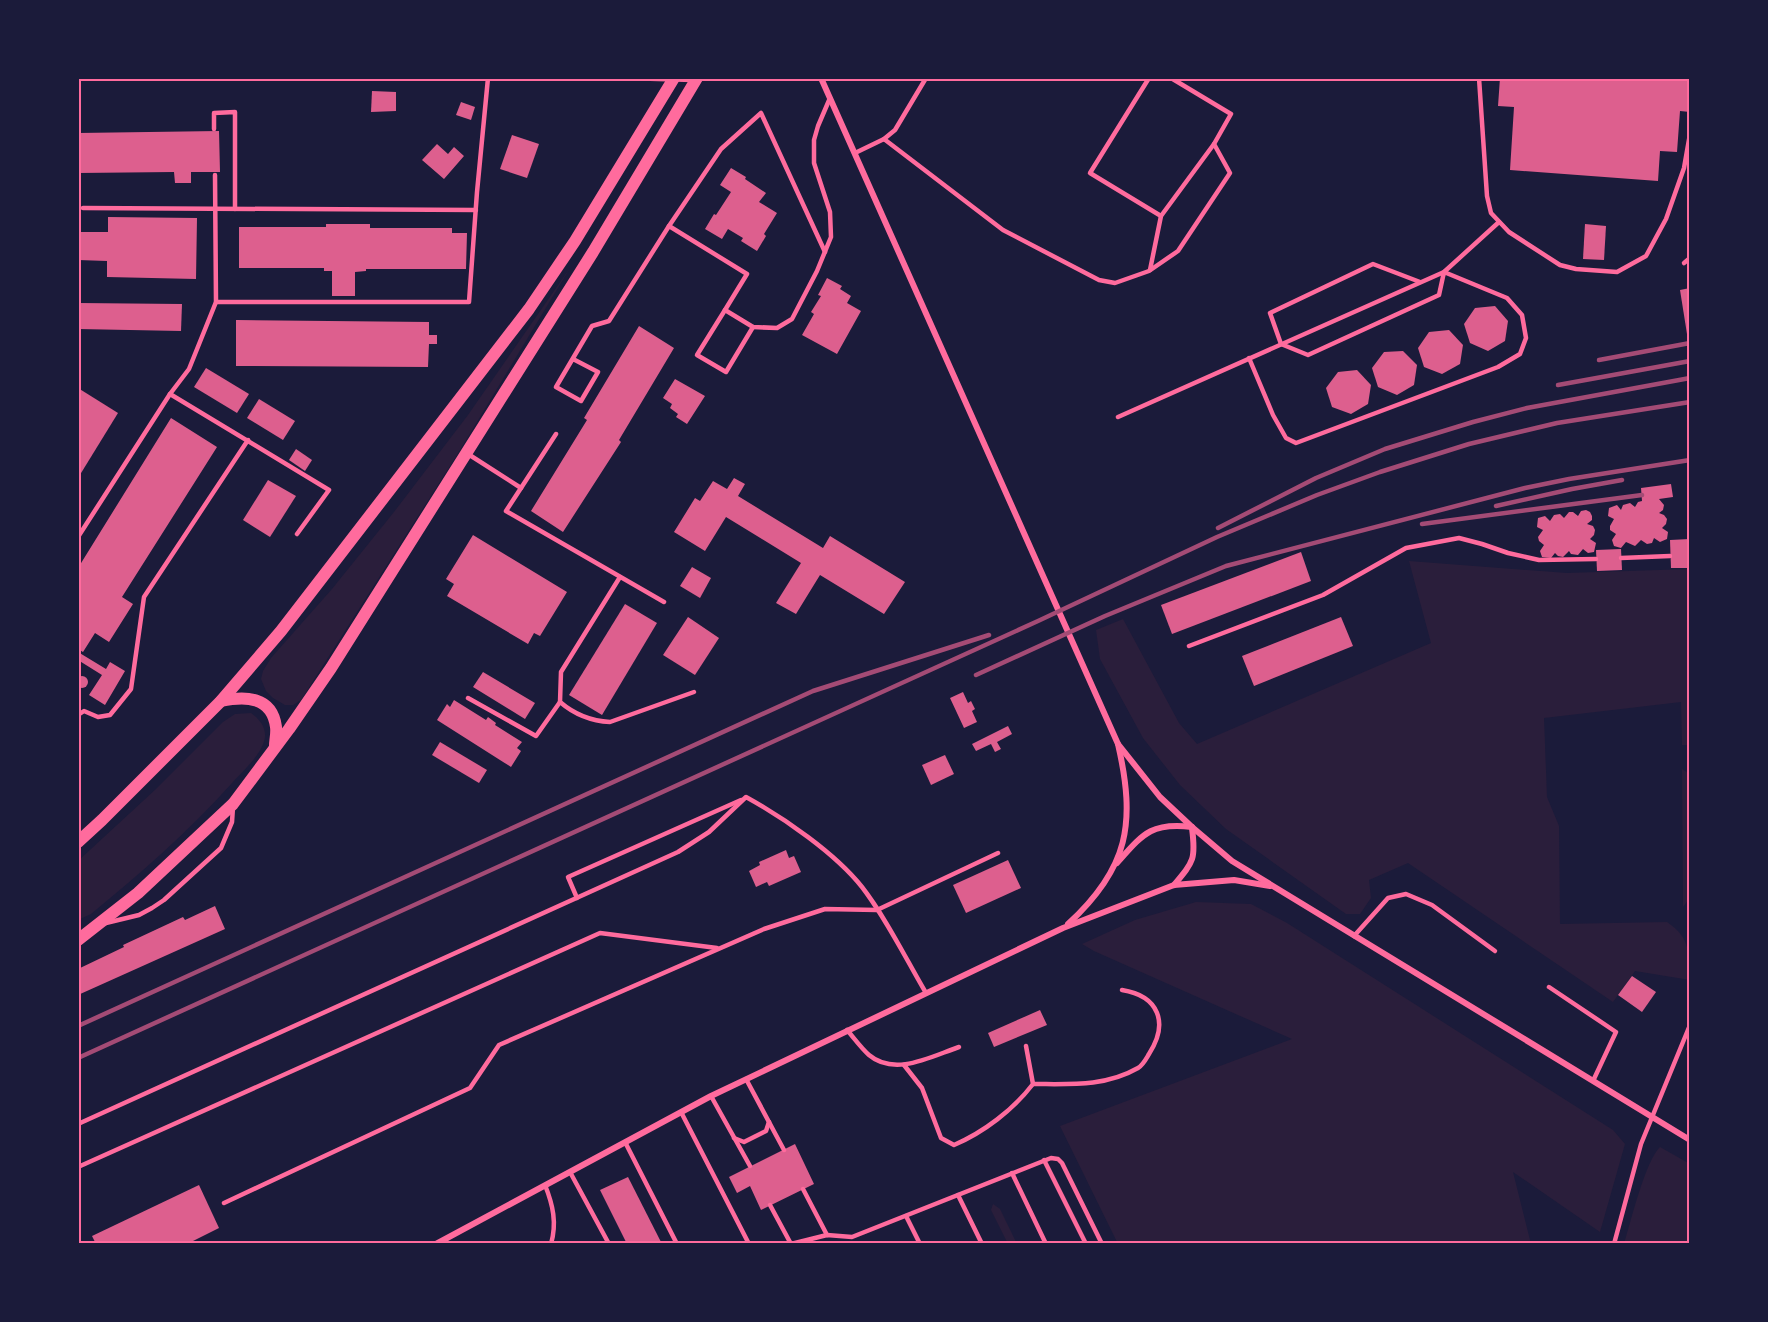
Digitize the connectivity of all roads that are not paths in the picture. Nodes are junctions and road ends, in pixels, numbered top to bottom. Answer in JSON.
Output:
{"nodes":[{"id":1,"x":488,"y":78,"type":"edge"},
{"id":2,"x":624,"y":78,"type":"edge"},
{"id":3,"x":674,"y":78,"type":"edge"},
{"id":4,"x":821,"y":78,"type":"edge"},
{"id":5,"x":926,"y":78,"type":"edge"},
{"id":6,"x":1149,"y":78,"type":"edge"},
{"id":7,"x":1171,"y":78,"type":"edge"},
{"id":8,"x":1479,"y":78,"type":"edge"},
{"id":9,"x":696,"y":79,"type":"edge"},
{"id":10,"x":830,"y":98,"type":"junction"},
{"id":11,"x":214,"y":129,"type":"dead end"},
{"id":12,"x":1690,"y":134,"type":"edge"},
{"id":13,"x":884,"y":139,"type":"junction"},
{"id":14,"x":1214,"y":144,"type":"junction"},
{"id":15,"x":855,"y":153,"type":"junction"},
{"id":16,"x":215,"y":175,"type":"dead end"},
{"id":17,"x":83,"y":208,"type":"dead end"},
{"id":18,"x":215,"y":209,"type":"junction"},
{"id":19,"x":235,"y":209,"type":"junction"},
{"id":20,"x":476,"y":210,"type":"junction"},
{"id":21,"x":1161,"y":216,"type":"junction"},
{"id":22,"x":1499,"y":222,"type":"junction"},
{"id":23,"x":669,"y":226,"type":"junction"},
{"id":24,"x":825,"y":252,"type":"junction"},
{"id":25,"x":1690,"y":258,"type":"edge"},
{"id":26,"x":1684,"y":263,"type":"dead end"},
{"id":27,"x":1149,"y":271,"type":"junction"},
{"id":28,"x":1444,"y":272,"type":"junction"},
{"id":29,"x":1420,"y":282,"type":"junction"},
{"id":30,"x":216,"y":302,"type":"junction"},
{"id":31,"x":725,"y":310,"type":"junction"},
{"id":32,"x":753,"y":327,"type":"junction"},
{"id":33,"x":1281,"y":344,"type":"junction"},
{"id":34,"x":573,"y":358,"type":"junction"},
{"id":35,"x":1250,"y":358,"type":"junction"},
{"id":36,"x":170,"y":394,"type":"junction"},
{"id":37,"x":1118,"y":417,"type":"dead end"},
{"id":38,"x":556,"y":434,"type":"dead end"},
{"id":39,"x":248,"y":440,"type":"junction"},
{"id":40,"x":466,"y":453,"type":"junction"},
{"id":41,"x":521,"y":488,"type":"junction"},
{"id":42,"x":297,"y":534,"type":"dead end"},
{"id":43,"x":78,"y":537,"type":"edge"},
{"id":44,"x":1670,"y":556,"type":"dead end"},
{"id":45,"x":1621,"y":558,"type":"dead end"},
{"id":46,"x":1596,"y":559,"type":"dead end"},
{"id":47,"x":620,"y":577,"type":"junction"},
{"id":48,"x":664,"y":602,"type":"dead end"},
{"id":49,"x":1189,"y":646,"type":"dead end"},
{"id":50,"x":694,"y":692,"type":"dead end"},
{"id":51,"x":468,"y":698,"type":"dead end"},
{"id":52,"x":221,"y":701,"type":"junction"},
{"id":53,"x":560,"y":702,"type":"junction"},
{"id":54,"x":78,"y":715,"type":"edge"},
{"id":55,"x":1118,"y":744,"type":"junction"},
{"id":56,"x":275,"y":747,"type":"junction"},
{"id":57,"x":746,"y":797,"type":"junction"},
{"id":58,"x":233,"y":804,"type":"junction"},
{"id":59,"x":1192,"y":827,"type":"junction"},
{"id":60,"x":78,"y":842,"type":"edge"},
{"id":61,"x":998,"y":853,"type":"dead end"},
{"id":62,"x":1116,"y":865,"type":"junction"},
{"id":63,"x":1174,"y":885,"type":"junction"},
{"id":64,"x":1274,"y":886,"type":"junction"},
{"id":65,"x":577,"y":898,"type":"junction"},
{"id":66,"x":877,"y":910,"type":"junction"},
{"id":67,"x":98,"y":925,"type":"junction"},
{"id":68,"x":1063,"y":928,"type":"junction"},
{"id":69,"x":78,"y":929,"type":"edge"},
{"id":70,"x":1354,"y":936,"type":"junction"},
{"id":71,"x":78,"y":939,"type":"edge"},
{"id":72,"x":719,"y":948,"type":"junction"},
{"id":73,"x":1496,"y":951,"type":"dead end"},
{"id":74,"x":1549,"y":987,"type":"dead end"},
{"id":75,"x":1122,"y":990,"type":"dead end"},
{"id":76,"x":926,"y":993,"type":"junction"},
{"id":77,"x":1690,"y":1025,"type":"edge"},
{"id":78,"x":847,"y":1030,"type":"junction"},
{"id":79,"x":1026,"y":1046,"type":"dead end"},
{"id":80,"x":959,"y":1047,"type":"dead end"},
{"id":81,"x":904,"y":1065,"type":"junction"},
{"id":82,"x":746,"y":1079,"type":"junction"},
{"id":83,"x":1593,"y":1081,"type":"junction"},
{"id":84,"x":1033,"y":1084,"type":"junction"},
{"id":85,"x":711,"y":1096,"type":"junction"},
{"id":86,"x":681,"y":1112,"type":"junction"},
{"id":87,"x":1652,"y":1116,"type":"junction"},
{"id":88,"x":769,"y":1122,"type":"junction"},
{"id":89,"x":78,"y":1124,"type":"edge"},
{"id":90,"x":734,"y":1138,"type":"junction"},
{"id":91,"x":1690,"y":1140,"type":"edge"},
{"id":92,"x":625,"y":1142,"type":"junction"},
{"id":93,"x":784,"y":1150,"type":"dead end"},
{"id":94,"x":1044,"y":1160,"type":"junction"},
{"id":95,"x":78,"y":1167,"type":"edge"},
{"id":96,"x":750,"y":1167,"type":"dead end"},
{"id":97,"x":570,"y":1172,"type":"junction"},
{"id":98,"x":1012,"y":1173,"type":"junction"},
{"id":99,"x":545,"y":1185,"type":"junction"},
{"id":100,"x":803,"y":1189,"type":"dead end"},
{"id":101,"x":958,"y":1195,"type":"junction"},
{"id":102,"x":224,"y":1203,"type":"dead end"},
{"id":103,"x":771,"y":1205,"type":"dead end"},
{"id":104,"x":906,"y":1216,"type":"junction"},
{"id":105,"x":827,"y":1236,"type":"junction"},
{"id":106,"x":852,"y":1238,"type":"junction"},
{"id":107,"x":436,"y":1244,"type":"edge"},
{"id":108,"x":551,"y":1244,"type":"edge"},
{"id":109,"x":609,"y":1244,"type":"edge"},
{"id":110,"x":677,"y":1244,"type":"edge"},
{"id":111,"x":749,"y":1244,"type":"edge"},
{"id":112,"x":791,"y":1244,"type":"edge"},
{"id":113,"x":856,"y":1244,"type":"edge"},
{"id":114,"x":920,"y":1244,"type":"edge"},
{"id":115,"x":982,"y":1244,"type":"edge"},
{"id":116,"x":1046,"y":1244,"type":"edge"},
{"id":117,"x":1086,"y":1244,"type":"edge"},
{"id":118,"x":1102,"y":1244,"type":"edge"},
{"id":119,"x":1614,"y":1244,"type":"edge"}],
"edges":[{"from":1,"to":20,"type":"lane"},
{"from":2,"to":3,"type":"lane"},
{"from":3,"to":9,"type":"lane"},
{"from":3,"to":52,"type":"main road"},
{"from":4,"to":10,"type":"street"},
{"from":5,"to":13,"type":"lane"},
{"from":6,"to":21,"type":"lane"},
{"from":7,"to":14,"type":"lane"},
{"from":8,"to":22,"type":"lane"},
{"from":9,"to":40,"type":"main road"},
{"from":10,"to":15,"type":"street"},
{"from":10,"to":24,"type":"lane"},
{"from":11,"to":19,"type":"lane"},
{"from":12,"to":22,"type":"lane"},
{"from":13,"to":15,"type":"lane"},
{"from":13,"to":27,"type":"lane"},
{"from":14,"to":21,"type":"lane"},
{"from":14,"to":27,"type":"lane"},
{"from":15,"to":55,"type":"street"},
{"from":16,"to":18,"type":"lane"},
{"from":17,"to":18,"type":"lane"},
{"from":18,"to":19,"type":"lane"},
{"from":18,"to":30,"type":"lane"},
{"from":19,"to":20,"type":"lane"},
{"from":20,"to":30,"type":"lane"},
{"from":21,"to":27,"type":"lane"},
{"from":22,"to":28,"type":"lane"},
{"from":23,"to":24,"type":"lane"},
{"from":23,"to":31,"type":"lane"},
{"from":23,"to":34,"type":"lane"},
{"from":24,"to":32,"type":"lane"},
{"from":25,"to":26,"type":"lane"},
{"from":28,"to":29,"type":"lane"},
{"from":28,"to":33,"type":"lane"},
{"from":28,"to":35,"type":"lane"},
{"from":29,"to":33,"type":"lane"},
{"from":29,"to":33,"type":"lane"},
{"from":30,"to":36,"type":"lane"},
{"from":31,"to":32,"type":"lane"},
{"from":31,"to":32,"type":"lane"},
{"from":33,"to":35,"type":"lane"},
{"from":34,"to":34,"type":"lane"},
{"from":35,"to":37,"type":"lane"},
{"from":36,"to":39,"type":"lane"},
{"from":36,"to":43,"type":"lane"},
{"from":38,"to":41,"type":"lane"},
{"from":39,"to":42,"type":"lane"},
{"from":39,"to":54,"type":"lane"},
{"from":40,"to":41,"type":"lane"},
{"from":40,"to":56,"type":"main road"},
{"from":41,"to":47,"type":"lane"},
{"from":44,"to":45,"type":"lane"},
{"from":46,"to":49,"type":"lane"},
{"from":47,"to":48,"type":"lane"},
{"from":47,"to":53,"type":"lane"},
{"from":50,"to":53,"type":"lane"},
{"from":51,"to":53,"type":"lane"},
{"from":52,"to":56,"type":"main road"},
{"from":52,"to":60,"type":"main road"},
{"from":55,"to":59,"type":"street"},
{"from":55,"to":62,"type":"street"},
{"from":56,"to":58,"type":"main road"},
{"from":57,"to":65,"type":"lane"},
{"from":57,"to":65,"type":"lane"},
{"from":57,"to":66,"type":"lane"},
{"from":58,"to":67,"type":"main road"},
{"from":58,"to":67,"type":"lane"},
{"from":59,"to":62,"type":"street"},
{"from":59,"to":63,"type":"street"},
{"from":59,"to":64,"type":"street"},
{"from":61,"to":66,"type":"lane"},
{"from":62,"to":68,"type":"street"},
{"from":63,"to":64,"type":"street"},
{"from":63,"to":68,"type":"street"},
{"from":64,"to":70,"type":"street"},
{"from":65,"to":89,"type":"lane"},
{"from":66,"to":72,"type":"lane"},
{"from":66,"to":76,"type":"lane"},
{"from":67,"to":69,"type":"main road"},
{"from":67,"to":71,"type":"main road"},
{"from":68,"to":76,"type":"street"},
{"from":70,"to":73,"type":"lane"},
{"from":70,"to":83,"type":"street"},
{"from":72,"to":95,"type":"lane"},
{"from":72,"to":102,"type":"lane"},
{"from":74,"to":83,"type":"lane"},
{"from":75,"to":84,"type":"lane"},
{"from":76,"to":78,"type":"street"},
{"from":77,"to":87,"type":"lane"},
{"from":78,"to":81,"type":"lane"},
{"from":78,"to":82,"type":"street"},
{"from":79,"to":84,"type":"lane"},
{"from":80,"to":81,"type":"lane"},
{"from":81,"to":84,"type":"lane"},
{"from":82,"to":85,"type":"street"},
{"from":82,"to":88,"type":"lane"},
{"from":83,"to":87,"type":"street"},
{"from":85,"to":86,"type":"street"},
{"from":85,"to":90,"type":"lane"},
{"from":86,"to":92,"type":"street"},
{"from":86,"to":111,"type":"lane"},
{"from":87,"to":91,"type":"street"},
{"from":87,"to":119,"type":"lane"},
{"from":88,"to":90,"type":"lane"},
{"from":88,"to":93,"type":"lane"},
{"from":90,"to":96,"type":"lane"},
{"from":92,"to":97,"type":"street"},
{"from":92,"to":110,"type":"lane"},
{"from":94,"to":98,"type":"lane"},
{"from":94,"to":117,"type":"lane"},
{"from":94,"to":118,"type":"lane"},
{"from":97,"to":99,"type":"street"},
{"from":97,"to":109,"type":"lane"},
{"from":98,"to":101,"type":"lane"},
{"from":98,"to":116,"type":"lane"},
{"from":99,"to":107,"type":"street"},
{"from":99,"to":108,"type":"lane"},
{"from":100,"to":105,"type":"lane"},
{"from":101,"to":104,"type":"lane"},
{"from":101,"to":115,"type":"lane"},
{"from":103,"to":112,"type":"lane"},
{"from":104,"to":106,"type":"lane"},
{"from":104,"to":114,"type":"lane"},
{"from":105,"to":106,"type":"lane"},
{"from":105,"to":112,"type":"lane"},
{"from":106,"to":113,"type":"lane"}]}
